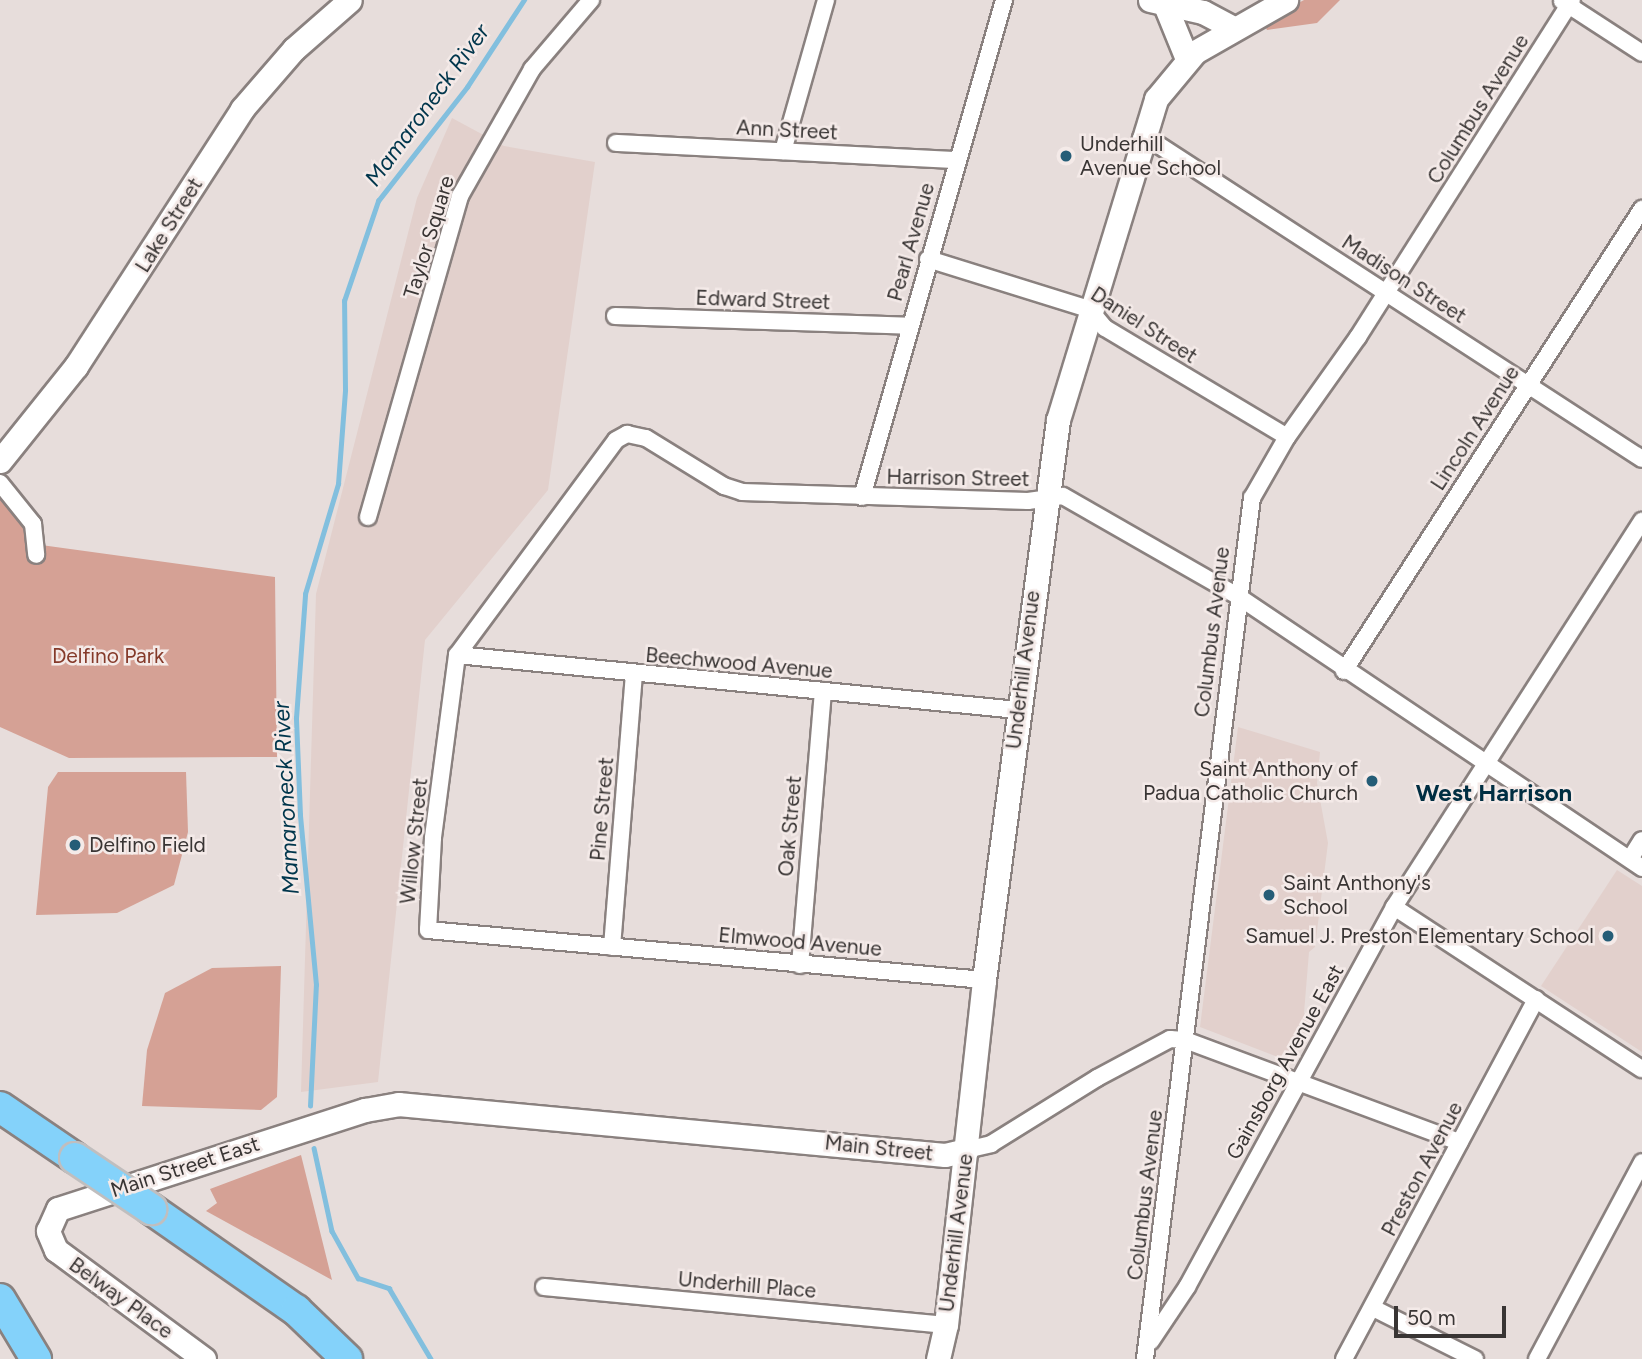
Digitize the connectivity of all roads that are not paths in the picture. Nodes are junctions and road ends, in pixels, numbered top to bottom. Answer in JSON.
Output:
{"nodes":[{"id":1,"x":350,"y":0,"type":"edge"},
{"id":2,"x":591,"y":0,"type":"edge"},
{"id":3,"x":826,"y":0,"type":"edge"},
{"id":4,"x":1004,"y":0,"type":"edge"},
{"id":5,"x":1286,"y":0,"type":"edge"},
{"id":6,"x":1567,"y":2,"type":"edge"},
{"id":7,"x":1157,"y":3,"type":"edge"},
{"id":8,"x":1233,"y":27,"type":"junction"},
{"id":9,"x":1642,"y":53,"type":"edge"},
{"id":10,"x":1187,"y":59,"type":"junction"},
{"id":11,"x":1141,"y":138,"type":"junction"},
{"id":12,"x":617,"y":143,"type":"dead end"},
{"id":13,"x":783,"y":151,"type":"junction"},
{"id":14,"x":956,"y":160,"type":"junction"},
{"id":15,"x":1642,"y":209,"type":"edge"},
{"id":16,"x":928,"y":259,"type":"junction"},
{"id":17,"x":1386,"y":293,"type":"junction"},
{"id":18,"x":1089,"y":309,"type":"junction"},
{"id":19,"x":615,"y":316,"type":"dead end"},
{"id":20,"x":909,"y":326,"type":"junction"},
{"id":21,"x":1528,"y":385,"type":"junction"},
{"id":22,"x":1287,"y":437,"type":"junction"},
{"id":23,"x":1642,"y":459,"type":"edge"},
{"id":24,"x":0,"y":461,"type":"edge"},
{"id":25,"x":0,"y":483,"type":"edge"},
{"id":26,"x":862,"y":497,"type":"junction"},
{"id":27,"x":1046,"y":498,"type":"junction"},
{"id":28,"x":368,"y":517,"type":"dead end"},
{"id":29,"x":1642,"y":521,"type":"edge"},
{"id":30,"x":36,"y":555,"type":"dead end"},
{"id":31,"x":1239,"y":597,"type":"junction"},
{"id":32,"x":457,"y":655,"type":"junction"},
{"id":33,"x":1344,"y":671,"type":"junction"},
{"id":34,"x":634,"y":674,"type":"junction"},
{"id":35,"x":823,"y":691,"type":"junction"},
{"id":36,"x":1018,"y":710,"type":"junction"},
{"id":37,"x":1486,"y":763,"type":"junction"},
{"id":38,"x":1642,"y":840,"type":"edge"},
{"id":39,"x":1636,"y":864,"type":"edge"},
{"id":40,"x":1394,"y":907,"type":"junction"},
{"id":41,"x":612,"y":947,"type":"junction"},
{"id":42,"x":800,"y":965,"type":"junction"},
{"id":43,"x":985,"y":980,"type":"junction"},
{"id":44,"x":1536,"y":999,"type":"junction"},
{"id":45,"x":1185,"y":1040,"type":"junction"},
{"id":46,"x":1642,"y":1069,"type":"edge"},
{"id":47,"x":1298,"y":1080,"type":"junction"},
{"id":48,"x":0,"y":1107,"type":"edge"},
{"id":49,"x":337,"y":1119,"type":"joint"},
{"id":50,"x":1460,"y":1142,"type":"junction"},
{"id":51,"x":966,"y":1150,"type":"junction"},
{"id":52,"x":1642,"y":1162,"type":"edge"},
{"id":53,"x":48,"y":1231,"type":"joint"},
{"id":54,"x":544,"y":1287,"type":"dead end"},
{"id":55,"x":0,"y":1299,"type":"edge"},
{"id":56,"x":1373,"y":1308,"type":"junction"},
{"id":57,"x":946,"y":1325,"type":"junction"},
{"id":58,"x":1147,"y":1351,"type":"edge"},
{"id":59,"x":191,"y":1356,"type":"edge"},
{"id":60,"x":36,"y":1359,"type":"edge"},
{"id":61,"x":347,"y":1359,"type":"edge"},
{"id":62,"x":937,"y":1359,"type":"edge"},
{"id":63,"x":1344,"y":1359,"type":"edge"},
{"id":64,"x":1475,"y":1359,"type":"edge"},
{"id":65,"x":1537,"y":1359,"type":"edge"}],
"edges":[{"from":1,"to":24,"type":"street","name":"Lake Street"},
{"from":2,"to":28,"type":"street","name":"Taylor Square"},
{"from":3,"to":13,"type":"street"},
{"from":4,"to":14,"type":"street","name":"Pearl Avenue"},
{"from":5,"to":8,"type":"street","name":"Underhill Avenue"},
{"from":6,"to":9,"type":"street"},
{"from":6,"to":17,"type":"street","name":"Columbus Avenue"},
{"from":7,"to":8,"type":"street"},
{"from":7,"to":10,"type":"street"},
{"from":8,"to":10,"type":"street","name":"Underhill Avenue"},
{"from":10,"to":11,"type":"street","name":"Underhill Avenue"},
{"from":11,"to":17,"type":"street","name":"Madison Street"},
{"from":11,"to":18,"type":"street","name":"Underhill Avenue"},
{"from":12,"to":13,"type":"street","name":"Ann Street"},
{"from":13,"to":14,"type":"street","name":"Ann Street"},
{"from":14,"to":16,"type":"street","name":"Pearl Avenue"},
{"from":15,"to":21,"type":"street","name":"Lincoln Avenue"},
{"from":16,"to":18,"type":"street","name":"Daniel Street"},
{"from":16,"to":20,"type":"street","name":"Pearl Avenue"},
{"from":17,"to":21,"type":"street","name":"Madison Street"},
{"from":17,"to":22,"type":"street","name":"Columbus Avenue"},
{"from":18,"to":22,"type":"street","name":"Daniel Street"},
{"from":18,"to":27,"type":"street","name":"Underhill Avenue"},
{"from":19,"to":20,"type":"street","name":"Edward Street"},
{"from":20,"to":26,"type":"street","name":"Pearl Avenue"},
{"from":21,"to":23,"type":"street","name":"Madison Street"},
{"from":21,"to":33,"type":"street","name":"Lincoln Avenue"},
{"from":22,"to":31,"type":"street","name":"Columbus Avenue"},
{"from":25,"to":30,"type":"street"},
{"from":26,"to":27,"type":"street","name":"Harrison Street"},
{"from":26,"to":32,"type":"street","name":"Harrison Street"},
{"from":27,"to":31,"type":"street","name":"Harrison Street"},
{"from":27,"to":36,"type":"street","name":"Underhill Avenue"},
{"from":29,"to":37,"type":"street","name":"Gainsborg Avenue East"},
{"from":31,"to":33,"type":"street","name":"Harrison Street"},
{"from":31,"to":45,"type":"street","name":"Columbus Avenue"},
{"from":32,"to":34,"type":"street","name":"Beechwood Avenue"},
{"from":32,"to":41,"type":"street","name":"Willow Street"},
{"from":33,"to":37,"type":"street","name":"Harrison Street"},
{"from":34,"to":35,"type":"street","name":"Beechwood Avenue"},
{"from":34,"to":41,"type":"street","name":"Pine Street"},
{"from":35,"to":36,"type":"street","name":"Beechwood Avenue"},
{"from":35,"to":42,"type":"street","name":"Oak Street"},
{"from":36,"to":43,"type":"street","name":"Underhill Avenue"},
{"from":37,"to":39,"type":"street","name":"Harrison Street"},
{"from":37,"to":40,"type":"street","name":"Gainsborg Avenue East"},
{"from":38,"to":39,"type":"street"},
{"from":40,"to":44,"type":"street"},
{"from":40,"to":47,"type":"street","name":"Gainsborg Avenue East"},
{"from":41,"to":42,"type":"street","name":"Elmwood Avenue"},
{"from":42,"to":43,"type":"street","name":"Elmwood Avenue"},
{"from":43,"to":51,"type":"street","name":"Underhill Avenue"},
{"from":44,"to":46,"type":"street"},
{"from":44,"to":50,"type":"street","name":"Preston Avenue"},
{"from":45,"to":47,"type":"street"},
{"from":45,"to":51,"type":"street","name":"Main Street"},
{"from":45,"to":58,"type":"street","name":"Columbus Avenue"},
{"from":47,"to":50,"type":"street"},
{"from":47,"to":58,"type":"street","name":"Gainsborg Avenue East"},
{"from":48,"to":61,"type":"highway","bridge":true},
{"from":49,"to":51,"type":"street","name":"Main Street"},
{"from":49,"to":53,"type":"street","name":"Main Street East"},
{"from":50,"to":56,"type":"street","name":"Preston Avenue"},
{"from":51,"to":57,"type":"street","name":"Underhill Avenue"},
{"from":52,"to":65,"type":"street"},
{"from":53,"to":59,"type":"street","name":"Belway Place"},
{"from":54,"to":57,"type":"street","name":"Underhill Place"},
{"from":55,"to":60,"type":"highway"},
{"from":56,"to":63,"type":"street","name":"Preston Avenue"},
{"from":56,"to":64,"type":"street"},
{"from":57,"to":62,"type":"street","name":"Underhill Avenue"}]}
